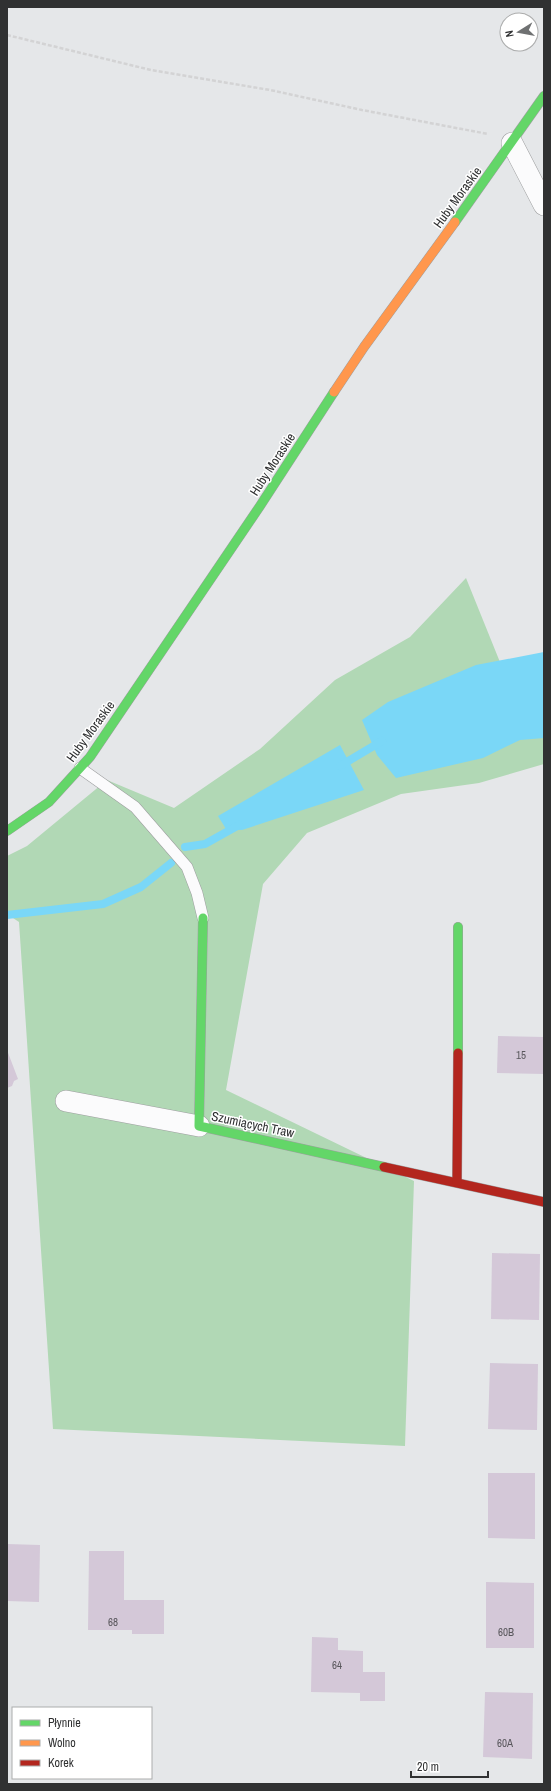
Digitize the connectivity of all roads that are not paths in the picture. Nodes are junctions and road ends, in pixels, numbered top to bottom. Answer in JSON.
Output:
{"nodes":[{"id":1,"x":544,"y":96,"type":"edge"},
{"id":2,"x":514,"y":141,"type":"junction"},
{"id":3,"x":544,"y":205,"type":"edge"},
{"id":4,"x":80,"y":768,"type":"junction"},
{"id":5,"x":7,"y":831,"type":"edge"},
{"id":6,"x":203,"y":918,"type":"joint"},
{"id":7,"x":458,"y":927,"type":"dead end"},
{"id":8,"x":66,"y":1101,"type":"dead end"},
{"id":9,"x":200,"y":1126,"type":"junction"},
{"id":10,"x":457,"y":1182,"type":"junction"},
{"id":11,"x":544,"y":1202,"type":"edge"}],
"edges":[{"from":1,"to":2,"type":"street","name":"Huby Moraskie"},
{"from":2,"to":3,"type":"street"},
{"from":2,"to":4,"type":"street","name":"Huby Moraskie"},
{"from":4,"to":5,"type":"street","name":"Huby Moraskie"},
{"from":4,"to":6,"type":"lane"},
{"from":6,"to":9,"type":"street","name":"Szumiących Traw"},
{"from":7,"to":10,"type":"street"},
{"from":8,"to":9,"type":"street"},
{"from":9,"to":10,"type":"street","name":"Szumiących Traw"},
{"from":10,"to":11,"type":"street","name":"Szumiących Traw"}]}
